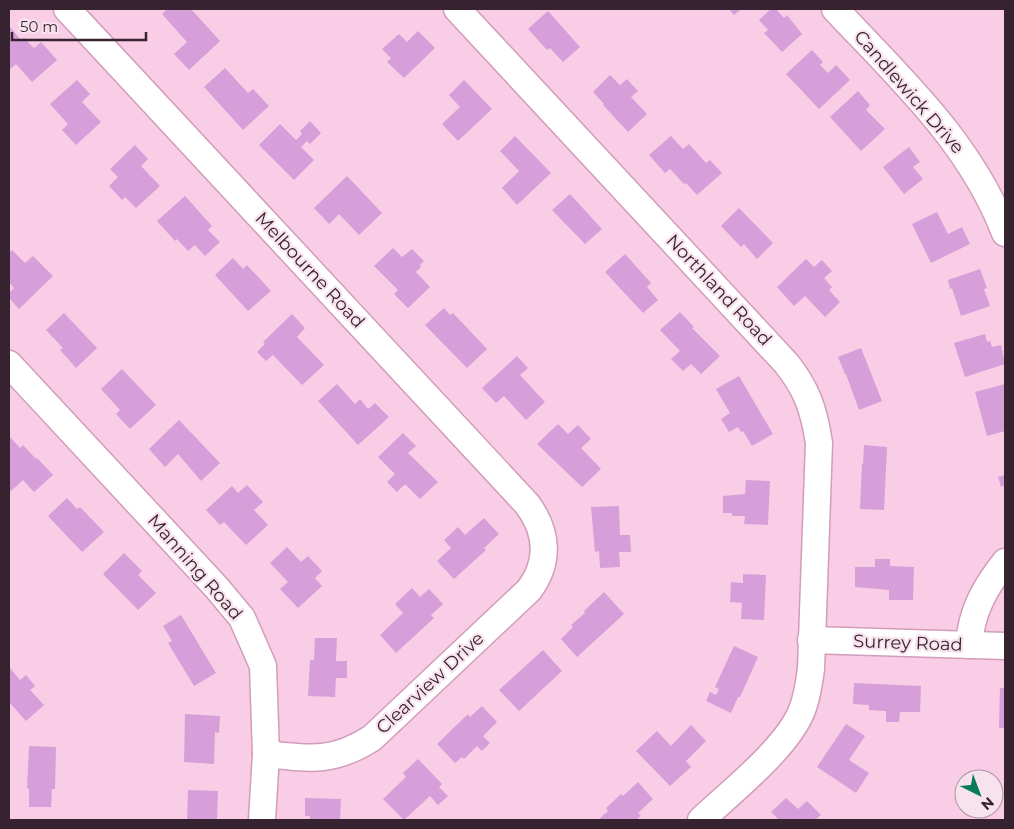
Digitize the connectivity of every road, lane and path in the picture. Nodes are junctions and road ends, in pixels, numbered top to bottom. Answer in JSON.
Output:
{"nodes":[{"id":1,"x":67,"y":9,"type":"edge"},
{"id":2,"x":457,"y":9,"type":"edge"},
{"id":3,"x":835,"y":9,"type":"edge"},
{"id":4,"x":1005,"y":232,"type":"edge"},
{"id":5,"x":9,"y":364,"type":"edge"},
{"id":6,"x":544,"y":538,"type":"joint"},
{"id":7,"x":1005,"y":562,"type":"edge"},
{"id":8,"x":812,"y":640,"type":"junction"},
{"id":9,"x":969,"y":645,"type":"junction"},
{"id":10,"x":1005,"y":646,"type":"edge"},
{"id":11,"x":266,"y":754,"type":"junction"},
{"id":12,"x":262,"y":820,"type":"edge"},
{"id":13,"x":701,"y":820,"type":"edge"}],
"edges":[{"from":1,"to":6,"type":"street","name":"Melbourne Road"},
{"from":2,"to":8,"type":"street","name":"Northland Road"},
{"from":3,"to":4,"type":"street","name":"Candlewick Drive"},
{"from":5,"to":11,"type":"street","name":"Manning Road"},
{"from":6,"to":11,"type":"street","name":"Clearview Drive"},
{"from":7,"to":9,"type":"street"},
{"from":8,"to":9,"type":"street","name":"Surrey Road"},
{"from":8,"to":13,"type":"street","name":"Northland Road"},
{"from":9,"to":10,"type":"street","name":"Surrey Road"},
{"from":11,"to":12,"type":"street","name":"Manning Road"}]}
